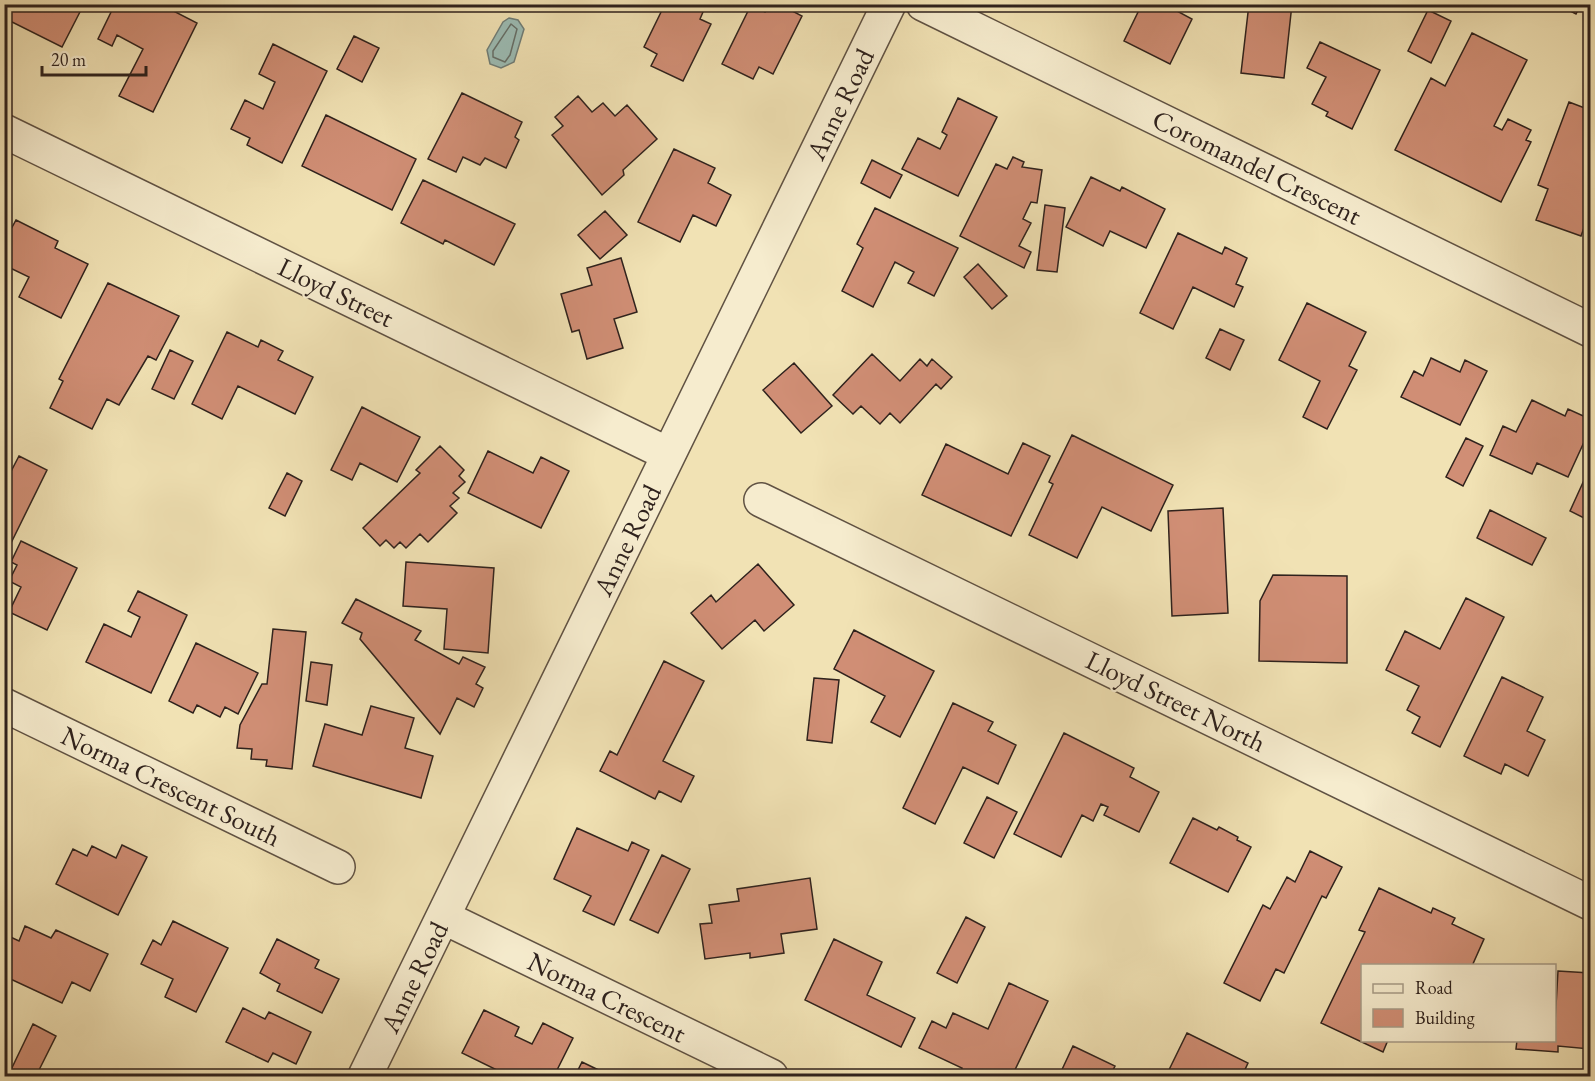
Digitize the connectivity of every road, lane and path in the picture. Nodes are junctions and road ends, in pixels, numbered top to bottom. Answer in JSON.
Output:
{"nodes":[{"id":1,"x":889,"y":4,"type":"edge"},
{"id":2,"x":923,"y":4,"type":"edge"},
{"id":3,"x":4,"y":130,"type":"edge"},
{"id":4,"x":1590,"y":330,"type":"edge"},
{"id":5,"x":668,"y":454,"type":"junction"},
{"id":6,"x":761,"y":500,"type":"dead end"},
{"id":7,"x":4,"y":705,"type":"edge"},
{"id":8,"x":338,"y":867,"type":"dead end"},
{"id":9,"x":1590,"y":903,"type":"edge"},
{"id":10,"x":443,"y":917,"type":"junction"},
{"id":11,"x":365,"y":1077,"type":"edge"},
{"id":12,"x":771,"y":1077,"type":"edge"}],
"edges":[{"from":1,"to":5,"type":"street","name":"Anne Road"},
{"from":2,"to":4,"type":"street","name":"Coromandel Crescent"},
{"from":3,"to":5,"type":"street","name":"Lloyd Street"},
{"from":5,"to":10,"type":"street","name":"Anne Road"},
{"from":6,"to":9,"type":"street","name":"Lloyd Street North"},
{"from":7,"to":8,"type":"street","name":"Norma Crescent South"},
{"from":10,"to":11,"type":"street","name":"Anne Road"},
{"from":10,"to":12,"type":"street","name":"Norma Crescent"}]}
